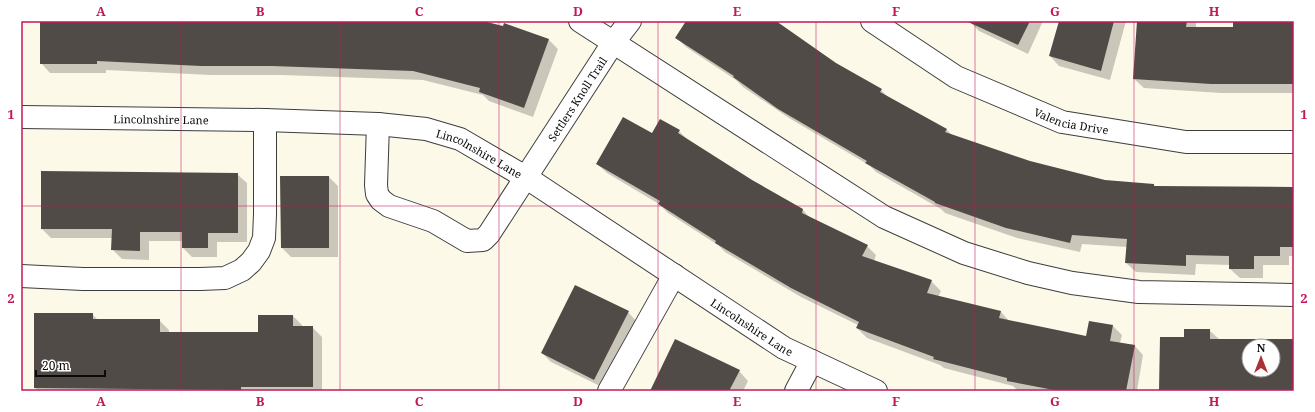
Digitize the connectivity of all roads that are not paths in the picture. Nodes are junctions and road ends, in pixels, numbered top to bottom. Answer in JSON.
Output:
{"nodes":[{"id":1,"x":580,"y":21,"type":"edge"},
{"id":2,"x":630,"y":21,"type":"edge"},
{"id":3,"x":872,"y":21,"type":"edge"},
{"id":4,"x":613,"y":43,"type":"junction"},
{"id":5,"x":21,"y":117,"type":"edge"},
{"id":6,"x":266,"y":120,"type":"junction"},
{"id":7,"x":378,"y":124,"type":"junction"},
{"id":8,"x":1294,"y":142,"type":"edge"},
{"id":9,"x":527,"y":178,"type":"junction"},
{"id":10,"x":674,"y":275,"type":"junction"},
{"id":11,"x":21,"y":276,"type":"edge"},
{"id":12,"x":1294,"y":295,"type":"edge"},
{"id":13,"x":812,"y":361,"type":"junction"},
{"id":14,"x":609,"y":391,"type":"edge"},
{"id":15,"x":796,"y":391,"type":"edge"},
{"id":16,"x":876,"y":391,"type":"edge"}],
"edges":[{"from":1,"to":4,"type":"street"},
{"from":2,"to":4,"type":"street","name":"Settlers Knoll Trail"},
{"from":3,"to":8,"type":"street","name":"Valencia Drive"},
{"from":4,"to":9,"type":"street","name":"Settlers Knoll Trail"},
{"from":4,"to":12,"type":"street"},
{"from":5,"to":6,"type":"street","name":"Lincolnshire Lane"},
{"from":6,"to":7,"type":"street","name":"Lincolnshire Lane"},
{"from":6,"to":11,"type":"street"},
{"from":7,"to":9,"type":"street","name":"Lincolnshire Lane"},
{"from":7,"to":9,"type":"street","name":"Settlers Knoll Trail"},
{"from":9,"to":10,"type":"street","name":"Lincolnshire Lane"},
{"from":10,"to":13,"type":"street","name":"Lincolnshire Lane"},
{"from":10,"to":14,"type":"street"},
{"from":13,"to":15,"type":"street"},
{"from":13,"to":16,"type":"street","name":"Lincolnshire Lane"}]}
